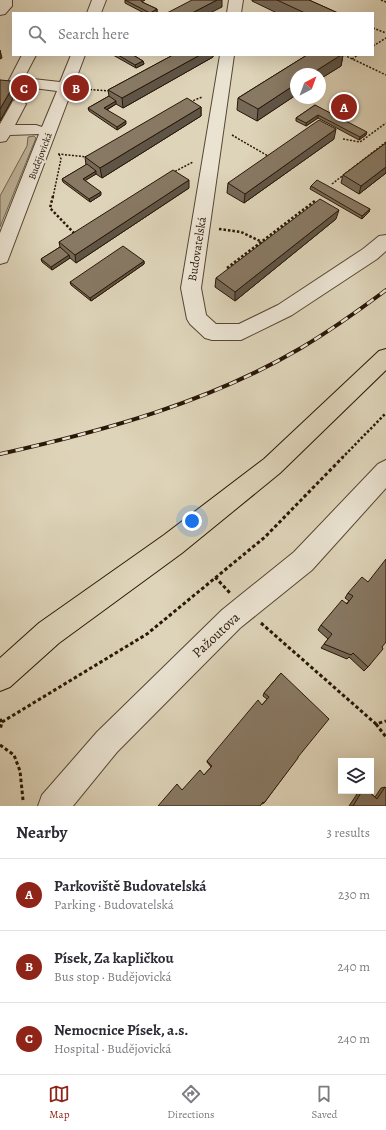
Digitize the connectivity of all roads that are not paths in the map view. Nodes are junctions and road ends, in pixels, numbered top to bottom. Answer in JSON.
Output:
{"nodes":[{"id":1,"x":99,"y":0,"type":"edge"},
{"id":2,"x":236,"y":0,"type":"edge"},
{"id":3,"x":94,"y":12,"type":"edge"},
{"id":4,"x":234,"y":12,"type":"edge"},
{"id":5,"x":28,"y":56,"type":"edge"},
{"id":6,"x":78,"y":56,"type":"edge"},
{"id":7,"x":227,"y":56,"type":"edge"},
{"id":8,"x":6,"y":79,"type":"edge"},
{"id":9,"x":66,"y":87,"type":"junction"},
{"id":10,"x":18,"y":104,"type":"edge"},
{"id":11,"x":36,"y":130,"type":"dead end"},
{"id":12,"x":3,"y":134,"type":"edge"},
{"id":13,"x":386,"y":241,"type":"edge"},
{"id":14,"x":0,"y":257,"type":"edge"},
{"id":15,"x":386,"y":357,"type":"edge"},
{"id":16,"x":386,"y":471,"type":"edge"},
{"id":17,"x":49,"y":633,"type":"junction"},
{"id":18,"x":0,"y":658,"type":"edge"},
{"id":19,"x":0,"y":677,"type":"edge"},
{"id":20,"x":53,"y":806,"type":"edge"}],
"edges":[{"from":1,"to":3,"type":"street"},
{"from":2,"to":4,"type":"street"},
{"from":5,"to":8,"type":"street"},
{"from":6,"to":9,"type":"street","name":"Budějovická"},
{"from":7,"to":13,"type":"street","name":"Budovatelská"},
{"from":8,"to":9,"type":"street"},
{"from":9,"to":14,"type":"street","name":"Budějovická"},
{"from":10,"to":12,"type":"street"},
{"from":11,"to":12,"type":"street"},
{"from":15,"to":17,"type":"main road"},
{"from":16,"to":20,"type":"street","name":"Pažoutova"},
{"from":17,"to":18,"type":"main road"},
{"from":17,"to":19,"type":"main road"}]}
